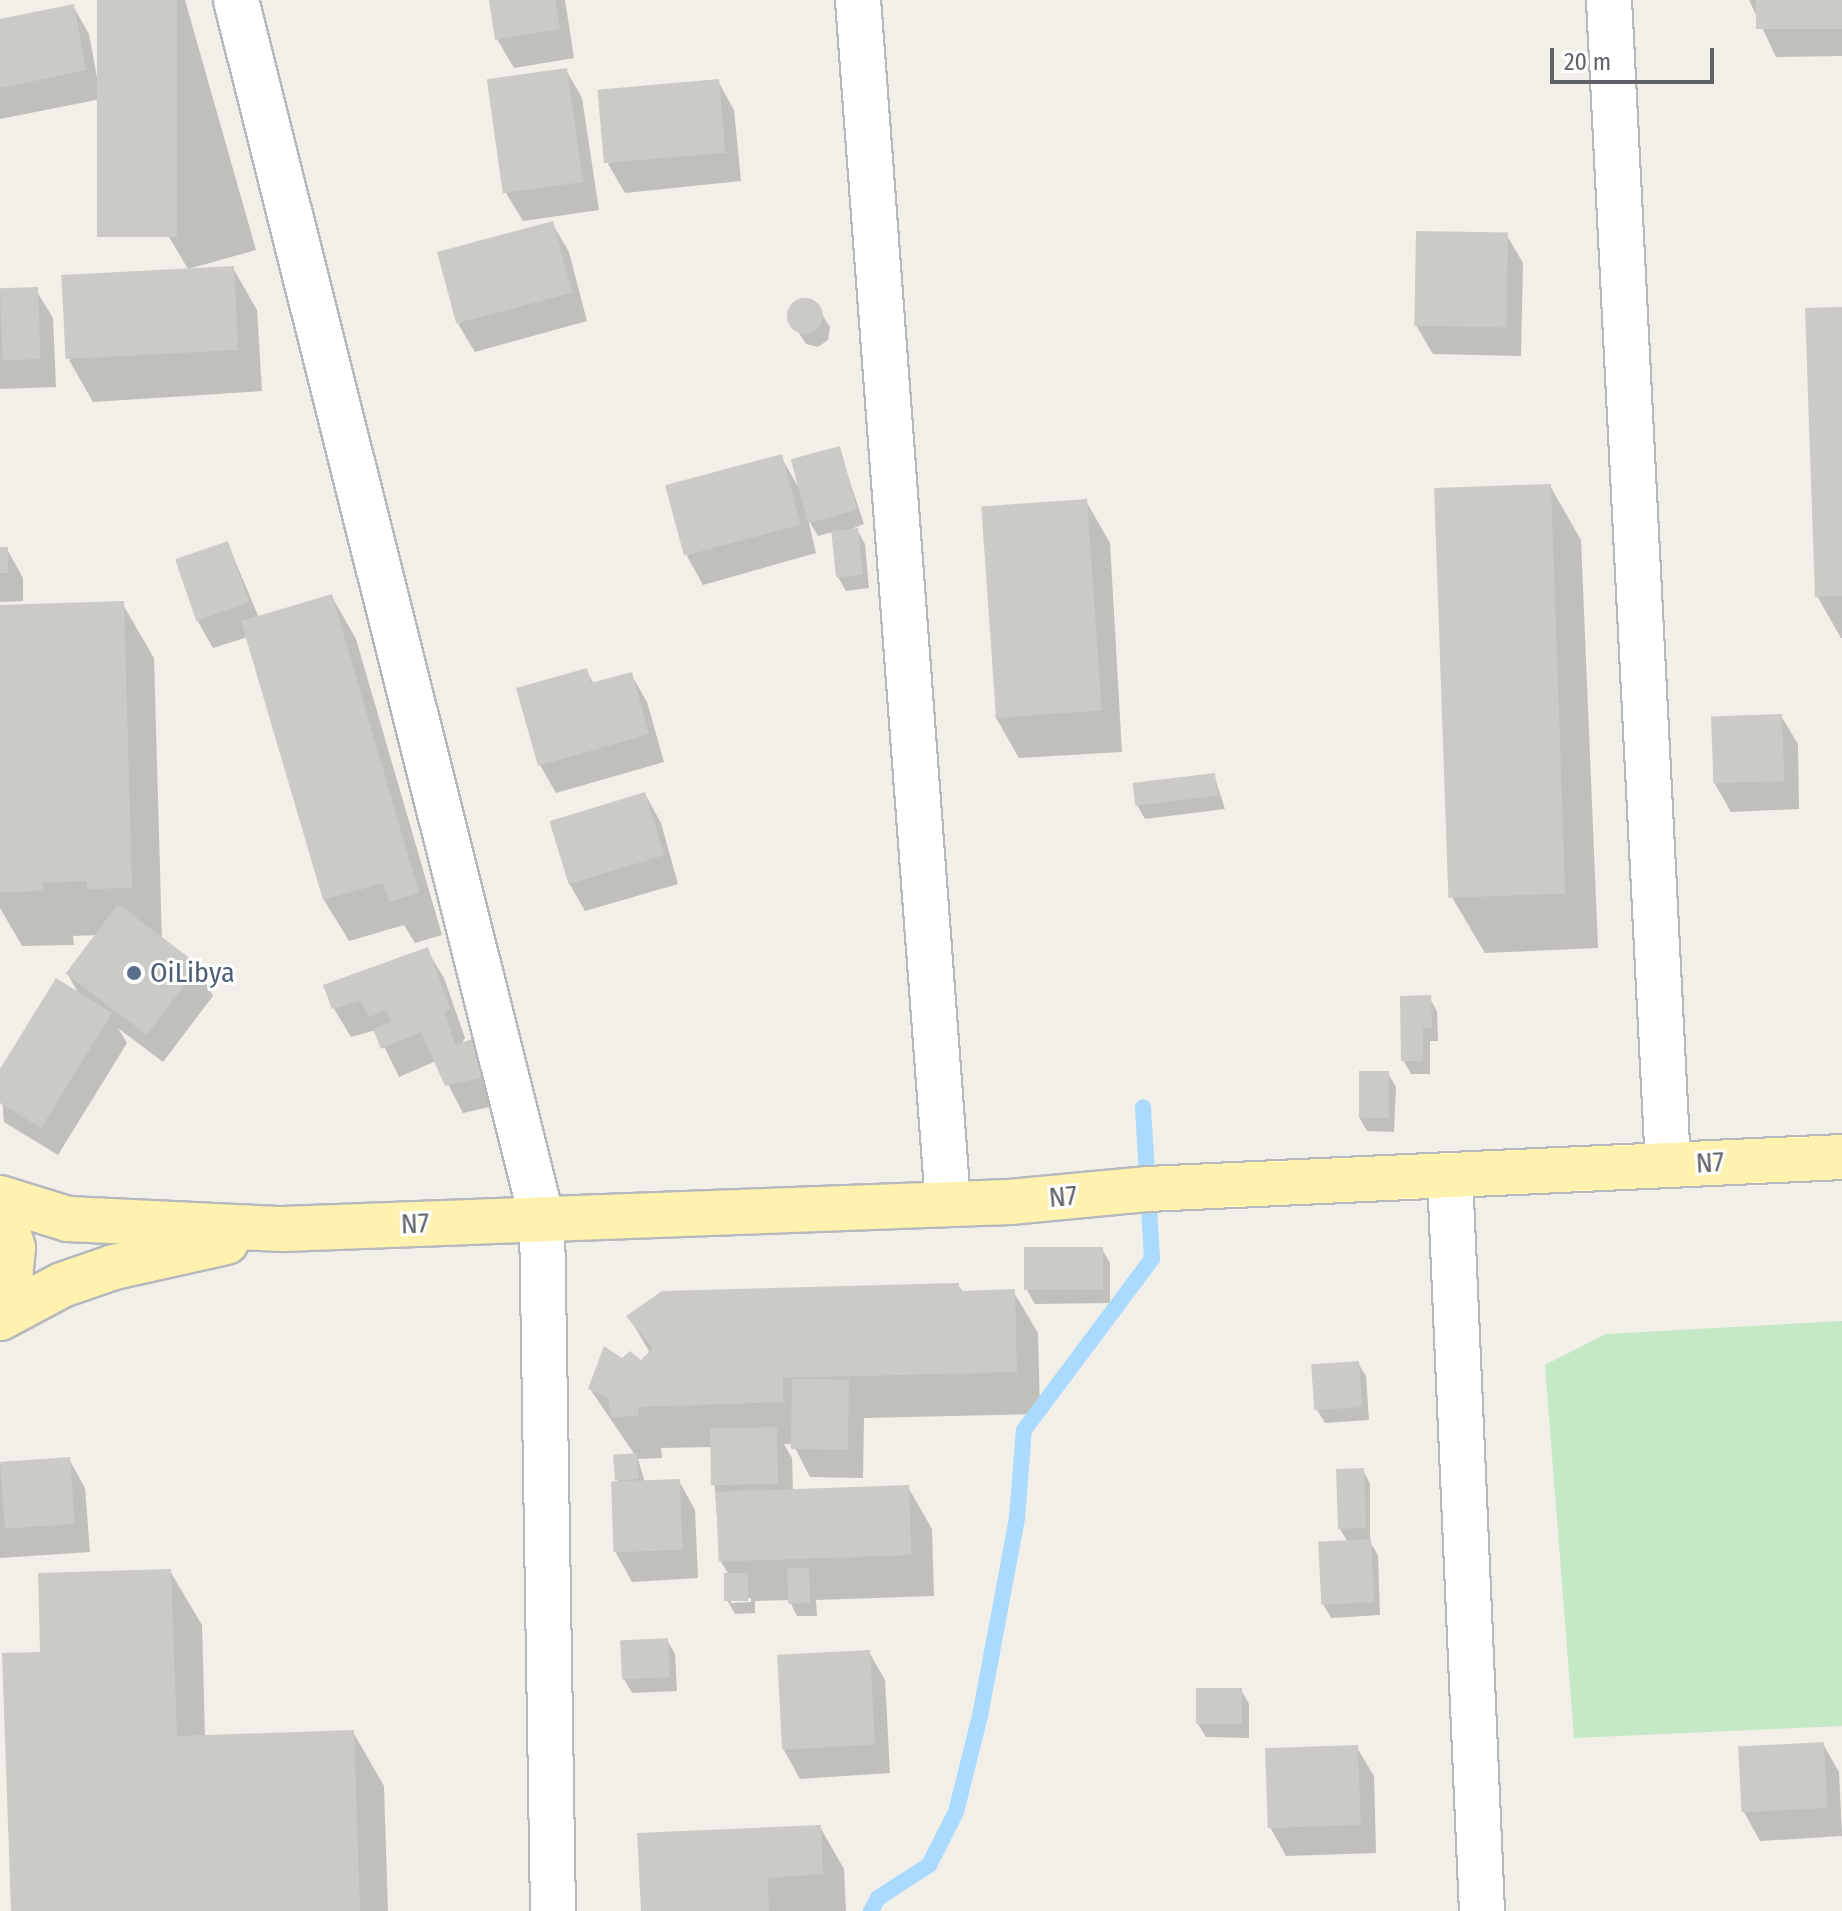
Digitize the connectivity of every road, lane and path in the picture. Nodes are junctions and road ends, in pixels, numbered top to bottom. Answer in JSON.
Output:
{"nodes":[{"id":1,"x":236,"y":0,"type":"edge"},
{"id":2,"x":858,"y":0,"type":"edge"},
{"id":3,"x":1609,"y":0,"type":"edge"},
{"id":4,"x":1842,"y":1157,"type":"edge"},
{"id":5,"x":1668,"y":1165,"type":"junction"},
{"id":6,"x":1450,"y":1176,"type":"junction"},
{"id":7,"x":0,"y":1198,"type":"edge"},
{"id":8,"x":948,"y":1202,"type":"junction"},
{"id":9,"x":0,"y":1206,"type":"edge"},
{"id":10,"x":542,"y":1219,"type":"junction"},
{"id":11,"x":283,"y":1229,"type":"junction"},
{"id":12,"x":0,"y":1304,"type":"edge"},
{"id":13,"x":0,"y":1318,"type":"edge"},
{"id":14,"x":553,"y":1911,"type":"edge"},
{"id":15,"x":1482,"y":1911,"type":"edge"}],
"edges":[{"from":1,"to":10,"type":"street"},
{"from":2,"to":8,"type":"street"},
{"from":3,"to":5,"type":"street"},
{"from":4,"to":5,"type":"main road","name":"N7"},
{"from":5,"to":6,"type":"main road","name":"N7"},
{"from":6,"to":8,"type":"main road","name":"N7"},
{"from":6,"to":15,"type":"street"},
{"from":7,"to":11,"type":"main road"},
{"from":8,"to":10,"type":"main road","name":"N7"},
{"from":9,"to":12,"type":"main road"},
{"from":10,"to":11,"type":"main road","name":"N7"},
{"from":10,"to":14,"type":"street"},
{"from":11,"to":13,"type":"main road"}]}
